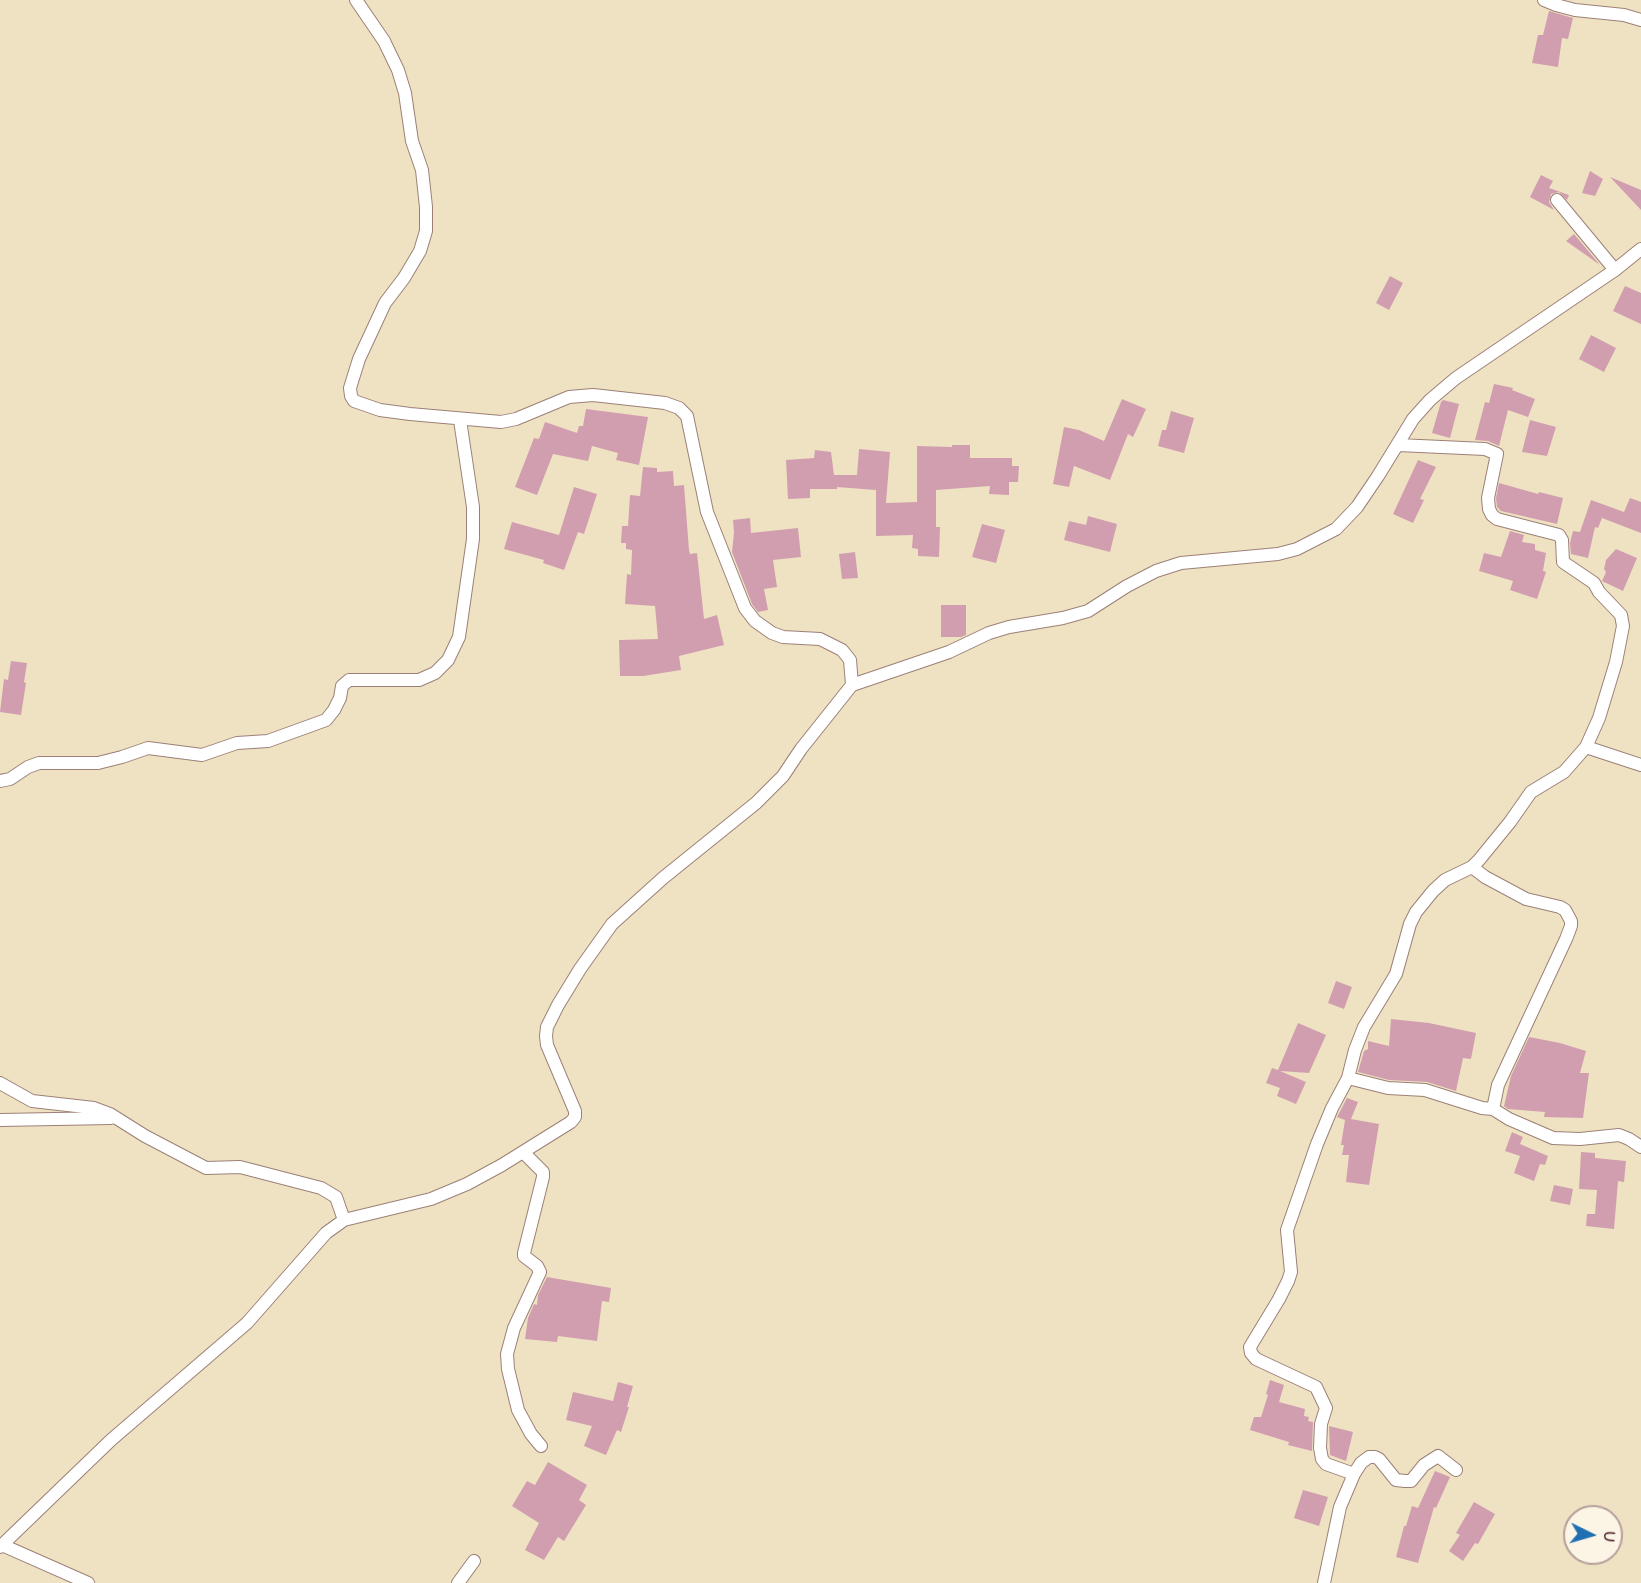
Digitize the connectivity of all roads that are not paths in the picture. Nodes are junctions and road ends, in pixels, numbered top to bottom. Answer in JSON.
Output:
{"nodes":[{"id":1,"x":356,"y":0,"type":"edge"},
{"id":2,"x":1544,"y":0,"type":"edge"},
{"id":3,"x":1641,"y":20,"type":"edge"},
{"id":4,"x":1557,"y":200,"type":"dead end"},
{"id":5,"x":1641,"y":249,"type":"edge"},
{"id":6,"x":1615,"y":270,"type":"junction"},
{"id":7,"x":460,"y":420,"type":"junction"},
{"id":8,"x":1398,"y":445,"type":"junction"},
{"id":9,"x":852,"y":685,"type":"junction"},
{"id":10,"x":1586,"y":747,"type":"junction"},
{"id":11,"x":1641,"y":765,"type":"edge"},
{"id":12,"x":0,"y":781,"type":"edge"},
{"id":13,"x":1472,"y":867,"type":"junction"},
{"id":14,"x":1348,"y":1078,"type":"junction"},
{"id":15,"x":0,"y":1083,"type":"edge"},
{"id":16,"x":1493,"y":1109,"type":"junction"},
{"id":17,"x":118,"y":1118,"type":"junction"},
{"id":18,"x":0,"y":1120,"type":"edge"},
{"id":19,"x":1641,"y":1148,"type":"edge"},
{"id":20,"x":523,"y":1152,"type":"junction"},
{"id":21,"x":344,"y":1220,"type":"junction"},
{"id":22,"x":541,"y":1446,"type":"dead end"},
{"id":23,"x":1456,"y":1470,"type":"dead end"},
{"id":24,"x":1354,"y":1474,"type":"junction"},
{"id":25,"x":1,"y":1546,"type":"edge"},
{"id":26,"x":474,"y":1561,"type":"dead end"},
{"id":27,"x":88,"y":1583,"type":"edge"},
{"id":28,"x":458,"y":1583,"type":"edge"},
{"id":29,"x":1324,"y":1583,"type":"edge"}],
"edges":[{"from":1,"to":7,"type":"street"},
{"from":2,"to":3,"type":"street"},
{"from":4,"to":6,"type":"street"},
{"from":5,"to":6,"type":"street"},
{"from":6,"to":8,"type":"street"},
{"from":7,"to":9,"type":"street"},
{"from":7,"to":12,"type":"street"},
{"from":8,"to":9,"type":"street"},
{"from":8,"to":10,"type":"street"},
{"from":9,"to":20,"type":"street"},
{"from":10,"to":11,"type":"street"},
{"from":10,"to":13,"type":"street"},
{"from":13,"to":14,"type":"street"},
{"from":13,"to":16,"type":"street"},
{"from":14,"to":16,"type":"street"},
{"from":14,"to":24,"type":"street"},
{"from":15,"to":17,"type":"street"},
{"from":16,"to":19,"type":"street"},
{"from":17,"to":18,"type":"street"},
{"from":17,"to":21,"type":"street"},
{"from":20,"to":21,"type":"street"},
{"from":20,"to":22,"type":"street"},
{"from":21,"to":25,"type":"street"},
{"from":23,"to":24,"type":"street"},
{"from":24,"to":29,"type":"street"},
{"from":25,"to":27,"type":"street"},
{"from":26,"to":28,"type":"street"}]}
